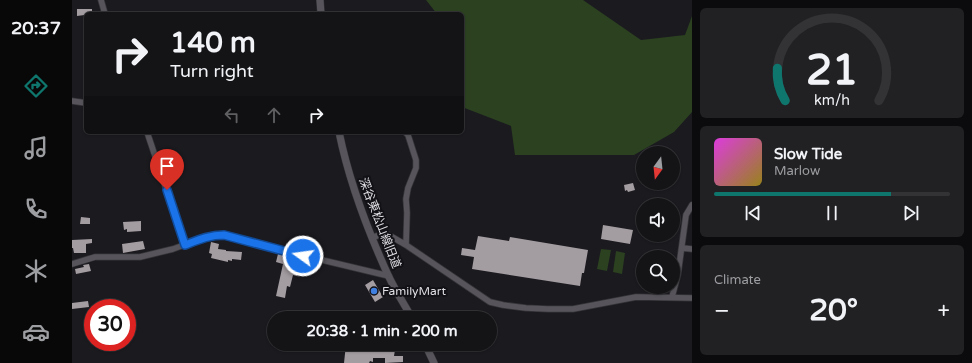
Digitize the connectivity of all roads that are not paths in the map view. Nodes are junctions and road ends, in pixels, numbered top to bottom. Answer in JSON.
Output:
{"nodes":[{"id":1,"x":100,"y":0,"type":"edge"},
{"id":2,"x":320,"y":0,"type":"edge"},
{"id":3,"x":104,"y":12,"type":"edge"},
{"id":4,"x":322,"y":12,"type":"edge"},
{"id":5,"x":72,"y":101,"type":"edge"},
{"id":6,"x":84,"y":103,"type":"edge"},
{"id":7,"x":148,"y":134,"type":"edge"},
{"id":8,"x":339,"y":134,"type":"edge"},
{"id":9,"x":407,"y":134,"type":"edge"},
{"id":10,"x":692,"y":205,"type":"edge"},
{"id":11,"x":685,"y":221,"type":"junction"},
{"id":12,"x":692,"y":222,"type":"edge"},
{"id":13,"x":372,"y":237,"type":"junction"},
{"id":14,"x":185,"y":245,"type":"junction"},
{"id":15,"x":406,"y":245,"type":"junction"},
{"id":16,"x":682,"y":248,"type":"junction"},
{"id":17,"x":692,"y":249,"type":"edge"},
{"id":18,"x":72,"y":264,"type":"edge"},
{"id":19,"x":389,"y":276,"type":"junction"},
{"id":20,"x":672,"y":298,"type":"junction"},
{"id":21,"x":692,"y":298,"type":"edge"},
{"id":22,"x":408,"y":311,"type":"edge"},
{"id":23,"x":428,"y":351,"type":"edge"},
{"id":24,"x":434,"y":363,"type":"edge"}],
"edges":[{"from":1,"to":3,"type":"street"},
{"from":2,"to":4,"type":"street"},
{"from":5,"to":6,"type":"street"},
{"from":7,"to":14,"type":"street"},
{"from":8,"to":13,"type":"street","name":"深谷東松山線旧道"},
{"from":9,"to":15,"type":"street"},
{"from":10,"to":11,"type":"street"},
{"from":11,"to":12,"type":"street"},
{"from":11,"to":16,"type":"street"},
{"from":13,"to":15,"type":"street"},
{"from":13,"to":19,"type":"street","name":"深谷東松山線旧道"},
{"from":14,"to":18,"type":"street"},
{"from":14,"to":19,"type":"street"},
{"from":15,"to":20,"type":"street"},
{"from":16,"to":17,"type":"street"},
{"from":16,"to":20,"type":"street"},
{"from":19,"to":22,"type":"street","name":"深谷東松山線旧道"},
{"from":20,"to":21,"type":"street"},
{"from":23,"to":24,"type":"street"}]}
